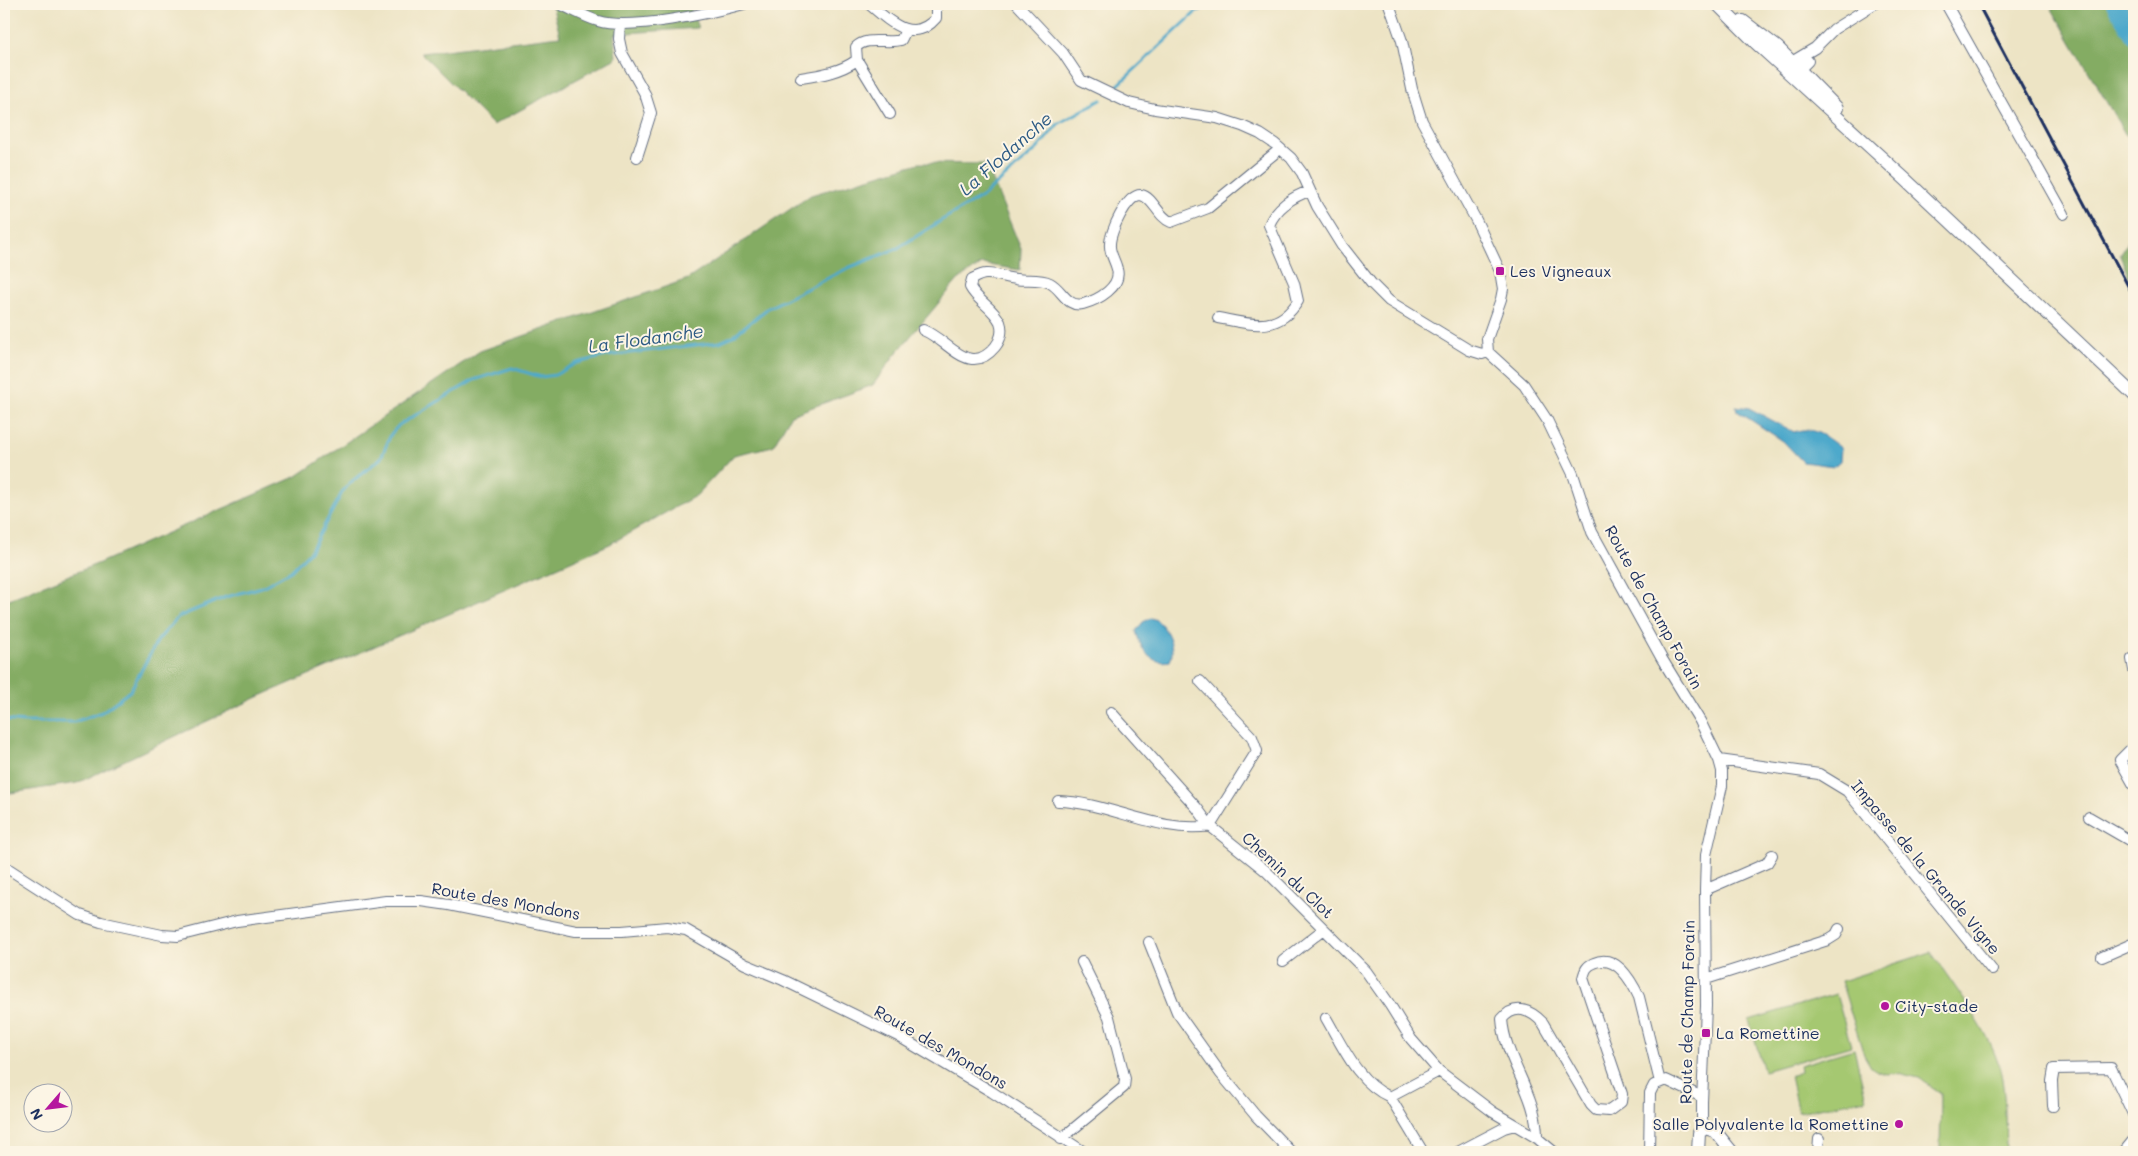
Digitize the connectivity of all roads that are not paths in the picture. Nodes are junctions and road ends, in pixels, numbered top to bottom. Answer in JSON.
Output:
{"nodes":[{"id":1,"x":559,"y":4,"type":"edge"},
{"id":2,"x":744,"y":4,"type":"edge"},
{"id":3,"x":869,"y":4,"type":"edge"},
{"id":4,"x":936,"y":4,"type":"edge"},
{"id":5,"x":1017,"y":4,"type":"edge"},
{"id":6,"x":1390,"y":4,"type":"edge"},
{"id":7,"x":1717,"y":4,"type":"edge"},
{"id":8,"x":1722,"y":4,"type":"edge"},
{"id":9,"x":1874,"y":4,"type":"edge"},
{"id":10,"x":1946,"y":4,"type":"edge"},
{"id":11,"x":620,"y":24,"type":"junction"},
{"id":12,"x":906,"y":30,"type":"junction"},
{"id":13,"x":1756,"y":43,"type":"junction"},
{"id":14,"x":1815,"y":48,"type":"junction"},
{"id":15,"x":857,"y":60,"type":"junction"},
{"id":16,"x":1799,"y":66,"type":"junction"},
{"id":17,"x":801,"y":78,"type":"dead end"},
{"id":18,"x":1807,"y":83,"type":"junction"},
{"id":19,"x":890,"y":114,"type":"dead end"},
{"id":20,"x":1280,"y":149,"type":"junction"},
{"id":21,"x":637,"y":158,"type":"dead end"},
{"id":22,"x":1310,"y":191,"type":"junction"},
{"id":23,"x":2064,"y":214,"type":"dead end"},
{"id":24,"x":1218,"y":318,"type":"dead end"},
{"id":25,"x":923,"y":330,"type":"dead end"},
{"id":26,"x":1488,"y":352,"type":"junction"},
{"id":27,"x":2134,"y":395,"type":"edge"},
{"id":28,"x":2132,"y":659,"type":"dead end"},
{"id":29,"x":2134,"y":670,"type":"edge"},
{"id":30,"x":1200,"y":681,"type":"dead end"},
{"id":31,"x":1111,"y":712,"type":"dead end"},
{"id":32,"x":2134,"y":746,"type":"edge"},
{"id":33,"x":1719,"y":760,"type":"junction"},
{"id":34,"x":2134,"y":785,"type":"edge"},
{"id":35,"x":1058,"y":801,"type":"dead end"},
{"id":36,"x":2089,"y":817,"type":"dead end"},
{"id":37,"x":1210,"y":826,"type":"junction"},
{"id":38,"x":2134,"y":843,"type":"edge"},
{"id":39,"x":1772,"y":855,"type":"dead end"},
{"id":40,"x":4,"y":866,"type":"edge"},
{"id":41,"x":1705,"y":890,"type":"junction"},
{"id":42,"x":1324,"y":929,"type":"junction"},
{"id":43,"x":1839,"y":929,"type":"dead end"},
{"id":44,"x":1149,"y":942,"type":"dead end"},
{"id":45,"x":2134,"y":943,"type":"edge"},
{"id":46,"x":2102,"y":957,"type":"dead end"},
{"id":47,"x":1283,"y":961,"type":"dead end"},
{"id":48,"x":1082,"y":962,"type":"dead end"},
{"id":49,"x":1992,"y":970,"type":"dead end"},
{"id":50,"x":1706,"y":979,"type":"junction"},
{"id":51,"x":1326,"y":1018,"type":"dead end"},
{"id":52,"x":1439,"y":1071,"type":"junction"},
{"id":53,"x":1660,"y":1082,"type":"junction"},
{"id":54,"x":1390,"y":1097,"type":"junction"},
{"id":55,"x":1702,"y":1097,"type":"junction"},
{"id":56,"x":2053,"y":1106,"type":"dead end"},
{"id":57,"x":2134,"y":1116,"type":"edge"},
{"id":58,"x":1515,"y":1125,"type":"junction"},
{"id":59,"x":1705,"y":1128,"type":"junction"},
{"id":60,"x":1537,"y":1138,"type":"junction"},
{"id":61,"x":1061,"y":1139,"type":"junction"},
{"id":62,"x":1818,"y":1139,"type":"dead end"},
{"id":63,"x":2134,"y":1141,"type":"edge"},
{"id":64,"x":1084,"y":1152,"type":"edge"},
{"id":65,"x":1291,"y":1152,"type":"edge"},
{"id":66,"x":1423,"y":1152,"type":"edge"},
{"id":67,"x":1458,"y":1152,"type":"edge"},
{"id":68,"x":1554,"y":1152,"type":"edge"},
{"id":69,"x":1649,"y":1152,"type":"edge"},
{"id":70,"x":1698,"y":1152,"type":"edge"},
{"id":71,"x":1732,"y":1152,"type":"edge"},
{"id":72,"x":1818,"y":1152,"type":"edge"},
{"id":73,"x":2125,"y":1152,"type":"edge"}],
"edges":[{"from":1,"to":11,"type":"street"},
{"from":2,"to":11,"type":"street"},
{"from":3,"to":12,"type":"street"},
{"from":4,"to":12,"type":"street"},
{"from":5,"to":20,"type":"street"},
{"from":6,"to":26,"type":"street"},
{"from":7,"to":13,"type":"main road"},
{"from":8,"to":16,"type":"main road"},
{"from":9,"to":14,"type":"street"},
{"from":10,"to":23,"type":"street"},
{"from":11,"to":21,"type":"street"},
{"from":12,"to":15,"type":"street"},
{"from":13,"to":16,"type":"street"},
{"from":13,"to":18,"type":"main road"},
{"from":14,"to":16,"type":"street"},
{"from":14,"to":16,"type":"street"},
{"from":15,"to":17,"type":"street"},
{"from":15,"to":19,"type":"street"},
{"from":16,"to":18,"type":"main road"},
{"from":18,"to":27,"type":"main road"},
{"from":20,"to":22,"type":"street"},
{"from":20,"to":25,"type":"street"},
{"from":22,"to":24,"type":"street"},
{"from":22,"to":26,"type":"street"},
{"from":26,"to":33,"type":"street","name":"Route de Champ Forain"},
{"from":28,"to":29,"type":"street"},
{"from":30,"to":37,"type":"street"},
{"from":31,"to":37,"type":"street","name":"Chemin du Clot"},
{"from":32,"to":34,"type":"street"},
{"from":33,"to":41,"type":"street","name":"Route de Champ Forain"},
{"from":33,"to":49,"type":"street","name":"Impasse de la Grande Vigne"},
{"from":35,"to":37,"type":"street"},
{"from":36,"to":38,"type":"street"},
{"from":37,"to":42,"type":"street","name":"Chemin du Clot"},
{"from":39,"to":41,"type":"street"},
{"from":40,"to":61,"type":"street","name":"Route des Mondons"},
{"from":41,"to":50,"type":"street","name":"Route de Champ Forain"},
{"from":42,"to":47,"type":"street"},
{"from":42,"to":52,"type":"street","name":"Chemin du Clot"},
{"from":43,"to":50,"type":"street"},
{"from":44,"to":65,"type":"street"},
{"from":45,"to":46,"type":"street"},
{"from":48,"to":61,"type":"street"},
{"from":50,"to":55,"type":"street","name":"Route de Champ Forain"},
{"from":51,"to":54,"type":"street"},
{"from":52,"to":54,"type":"street"},
{"from":52,"to":58,"type":"street","name":"Chemin du Clot"},
{"from":53,"to":55,"type":"street"},
{"from":53,"to":60,"type":"street"},
{"from":53,"to":69,"type":"street"},
{"from":54,"to":66,"type":"street"},
{"from":55,"to":59,"type":"street","name":"Route de Champ Forain"},
{"from":56,"to":57,"type":"street"},
{"from":58,"to":60,"type":"street","name":"Chemin du Clot"},
{"from":58,"to":67,"type":"street"},
{"from":59,"to":70,"type":"main road","name":"Route de Champ Forain"},
{"from":59,"to":71,"type":"main road"},
{"from":60,"to":68,"type":"street","name":"Chemin du Clot"},
{"from":61,"to":64,"type":"street","name":"Route des Mondons"},
{"from":62,"to":72,"type":"street"},
{"from":63,"to":73,"type":"main road"}]}
